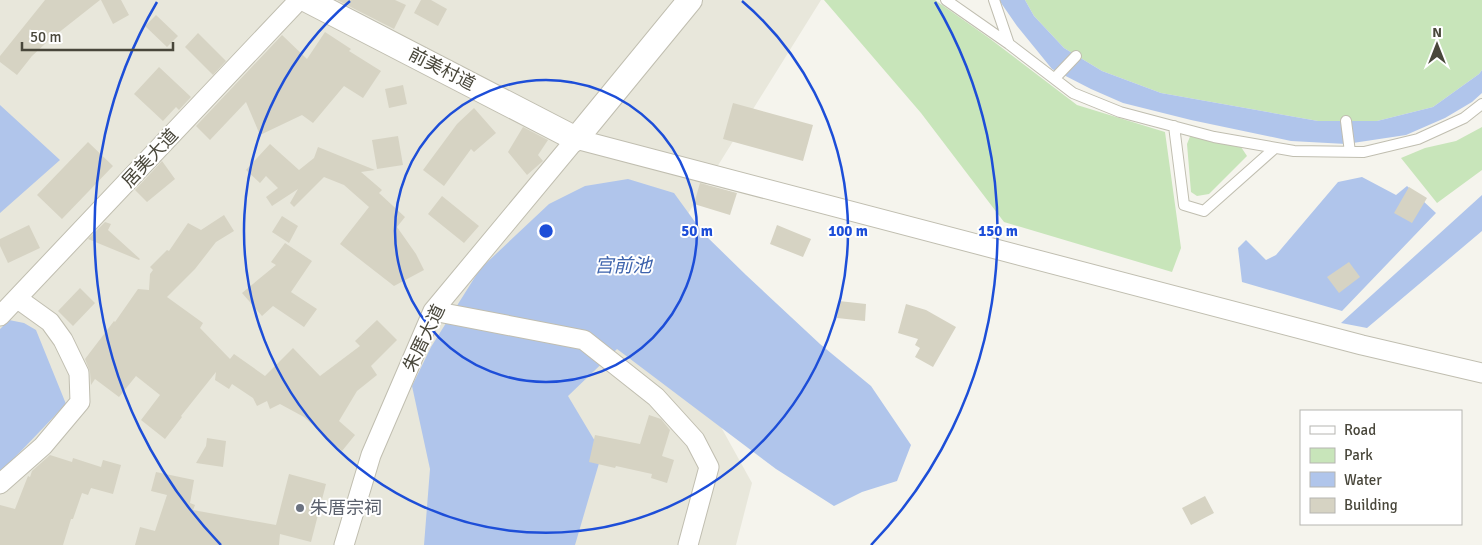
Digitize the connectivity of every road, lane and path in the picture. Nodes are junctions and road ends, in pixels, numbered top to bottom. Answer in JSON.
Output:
{"nodes":[{"id":1,"x":299,"y":0,"type":"edge"},
{"id":2,"x":308,"y":0,"type":"edge"},
{"id":3,"x":690,"y":0,"type":"edge"},
{"id":4,"x":946,"y":0,"type":"edge"},
{"id":5,"x":994,"y":0,"type":"edge"},
{"id":6,"x":1009,"y":44,"type":"junction"},
{"id":7,"x":1076,"y":56,"type":"dead end"},
{"id":8,"x":1055,"y":78,"type":"junction"},
{"id":9,"x":1482,"y":104,"type":"edge"},
{"id":10,"x":1346,"y":121,"type":"dead end"},
{"id":11,"x":1174,"y":126,"type":"junction"},
{"id":12,"x":576,"y":139,"type":"junction"},
{"id":13,"x":1275,"y":148,"type":"junction"},
{"id":14,"x":1350,"y":152,"type":"junction"},
{"id":15,"x":18,"y":299,"type":"junction"},
{"id":16,"x":433,"y":311,"type":"junction"},
{"id":17,"x":0,"y":316,"type":"edge"},
{"id":18,"x":1482,"y":373,"type":"edge"},
{"id":19,"x":0,"y":484,"type":"edge"},
{"id":20,"x":344,"y":545,"type":"edge"},
{"id":21,"x":688,"y":545,"type":"edge"}],
"edges":[{"from":1,"to":15,"type":"street","name":"居美大道"},
{"from":2,"to":12,"type":"street","name":"前美村道"},
{"from":3,"to":12,"type":"street"},
{"from":4,"to":6,"type":"lane"},
{"from":5,"to":6,"type":"lane"},
{"from":6,"to":8,"type":"lane"},
{"from":7,"to":8,"type":"lane"},
{"from":8,"to":11,"type":"lane"},
{"from":9,"to":14,"type":"lane"},
{"from":10,"to":14,"type":"lane"},
{"from":11,"to":13,"type":"lane"},
{"from":11,"to":13,"type":"lane"},
{"from":12,"to":16,"type":"street","name":"朱厝大道"},
{"from":12,"to":18,"type":"street"},
{"from":13,"to":14,"type":"lane"},
{"from":15,"to":17,"type":"street","name":"居美大道"},
{"from":15,"to":19,"type":"street"},
{"from":16,"to":20,"type":"street","name":"朱厝大道"},
{"from":16,"to":21,"type":"street"}]}
